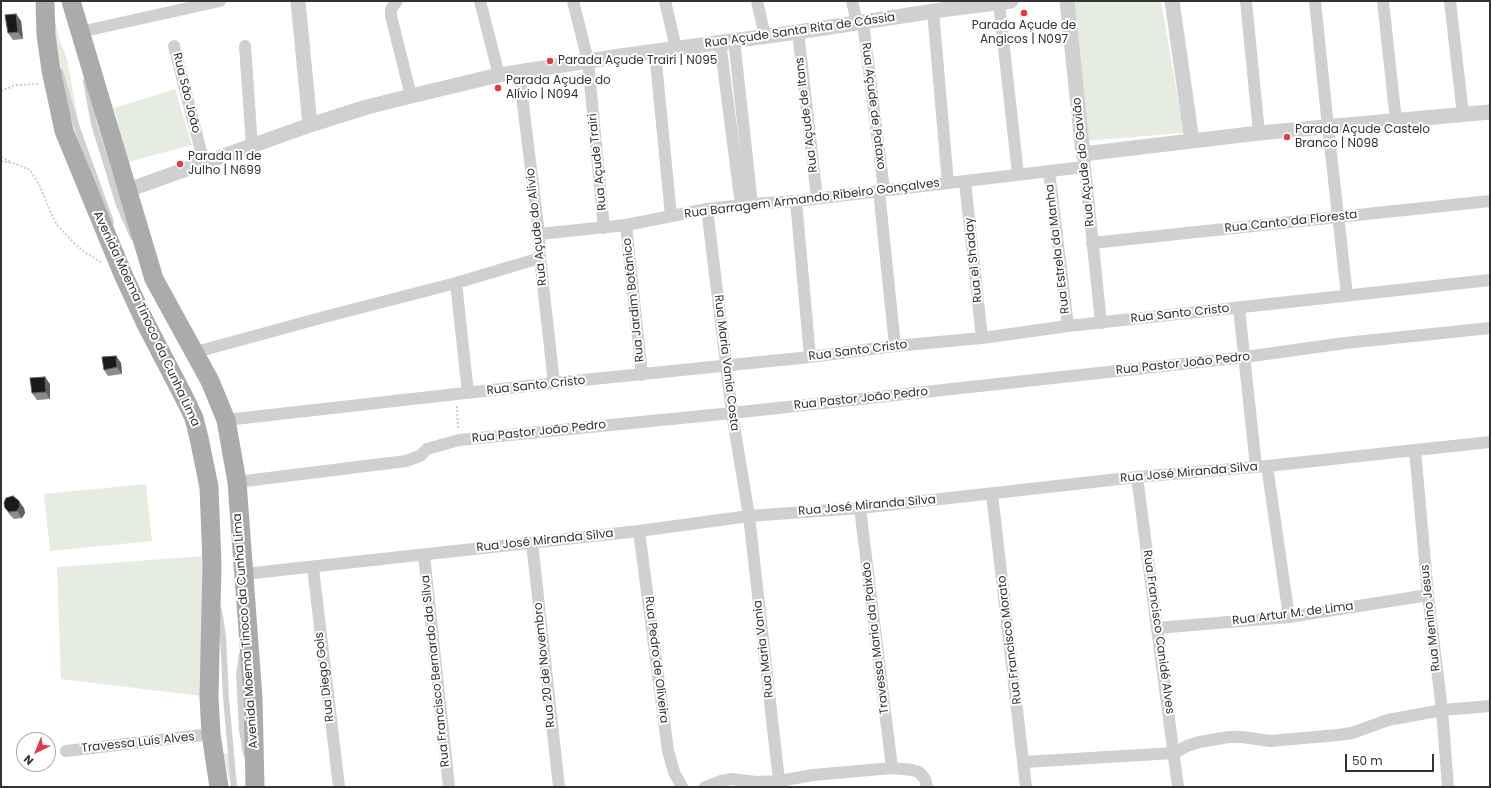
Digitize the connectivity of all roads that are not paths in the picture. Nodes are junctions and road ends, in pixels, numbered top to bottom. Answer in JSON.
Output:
{"nodes":[{"id":1,"x":71,"y":1,"type":"edge"},
{"id":2,"x":220,"y":1,"type":"edge"},
{"id":3,"x":298,"y":1,"type":"edge"},
{"id":4,"x":397,"y":1,"type":"edge"},
{"id":5,"x":480,"y":1,"type":"edge"},
{"id":6,"x":573,"y":1,"type":"edge"},
{"id":7,"x":665,"y":1,"type":"edge"},
{"id":8,"x":757,"y":1,"type":"edge"},
{"id":9,"x":852,"y":1,"type":"edge"},
{"id":10,"x":1067,"y":1,"type":"edge"},
{"id":11,"x":1172,"y":1,"type":"edge"},
{"id":12,"x":1246,"y":1,"type":"edge"},
{"id":13,"x":1315,"y":1,"type":"edge"},
{"id":14,"x":1383,"y":1,"type":"edge"},
{"id":15,"x":1450,"y":1,"type":"edge"},
{"id":16,"x":1005,"y":2,"type":"edge"},
{"id":17,"x":45,"y":4,"type":"edge"},
{"id":18,"x":938,"y":8,"type":"edge"},
{"id":19,"x":860,"y":23,"type":"junction"},
{"id":20,"x":80,"y":32,"type":"junction"},
{"id":21,"x":798,"y":32,"type":"junction"},
{"id":22,"x":765,"y":36,"type":"junction"},
{"id":23,"x":727,"y":41,"type":"junction"},
{"id":24,"x":174,"y":46,"type":"dead end"},
{"id":25,"x":245,"y":46,"type":"dead end"},
{"id":26,"x":676,"y":48,"type":"junction"},
{"id":27,"x":55,"y":52,"type":"dead end"},
{"id":28,"x":655,"y":52,"type":"junction"},
{"id":29,"x":88,"y":58,"type":"junction"},
{"id":30,"x":588,"y":61,"type":"junction"},
{"id":31,"x":58,"y":63,"type":"dead end"},
{"id":32,"x":519,"y":72,"type":"junction"},
{"id":33,"x":499,"y":75,"type":"junction"},
{"id":34,"x":411,"y":96,"type":"junction"},
{"id":35,"x":1490,"y":112,"type":"edge"},
{"id":36,"x":1463,"y":115,"type":"junction"},
{"id":37,"x":1396,"y":121,"type":"junction"},
{"id":38,"x":310,"y":125,"type":"junction"},
{"id":39,"x":1328,"y":127,"type":"junction"},
{"id":40,"x":1259,"y":133,"type":"junction"},
{"id":41,"x":1192,"y":141,"type":"junction"},
{"id":42,"x":252,"y":146,"type":"junction"},
{"id":43,"x":1084,"y":161,"type":"junction"},
{"id":44,"x":204,"y":163,"type":"junction"},
{"id":45,"x":1049,"y":172,"type":"junction"},
{"id":46,"x":1018,"y":174,"type":"junction"},
{"id":47,"x":965,"y":182,"type":"junction"},
{"id":48,"x":948,"y":183,"type":"junction"},
{"id":49,"x":128,"y":190,"type":"junction"},
{"id":50,"x":881,"y":191,"type":"junction"},
{"id":51,"x":817,"y":198,"type":"junction"},
{"id":52,"x":796,"y":201,"type":"junction"},
{"id":53,"x":1490,"y":201,"type":"edge"},
{"id":54,"x":746,"y":204,"type":"junction"},
{"id":55,"x":707,"y":209,"type":"junction"},
{"id":56,"x":671,"y":216,"type":"junction"},
{"id":57,"x":1338,"y":217,"type":"junction"},
{"id":58,"x":626,"y":225,"type":"junction"},
{"id":59,"x":113,"y":226,"type":"dead end"},
{"id":60,"x":604,"y":228,"type":"junction"},
{"id":61,"x":539,"y":234,"type":"junction"},
{"id":62,"x":116,"y":239,"type":"dead end"},
{"id":63,"x":1092,"y":243,"type":"junction"},
{"id":64,"x":540,"y":258,"type":"junction"},
{"id":65,"x":119,"y":265,"type":"junction"},
{"id":66,"x":154,"y":279,"type":"junction"},
{"id":67,"x":1490,"y":280,"type":"edge"},
{"id":68,"x":456,"y":283,"type":"junction"},
{"id":69,"x":1347,"y":295,"type":"junction"},
{"id":70,"x":1239,"y":308,"type":"junction"},
{"id":71,"x":1101,"y":323,"type":"junction"},
{"id":72,"x":1068,"y":326,"type":"junction"},
{"id":73,"x":1490,"y":328,"type":"edge"},
{"id":74,"x":982,"y":338,"type":"junction"},
{"id":75,"x":895,"y":346,"type":"junction"},
{"id":76,"x":196,"y":352,"type":"junction"},
{"id":77,"x":810,"y":357,"type":"junction"},
{"id":78,"x":1245,"y":357,"type":"junction"},
{"id":79,"x":727,"y":366,"type":"junction"},
{"id":80,"x":642,"y":375,"type":"junction"},
{"id":81,"x":554,"y":383,"type":"junction"},
{"id":82,"x":462,"y":394,"type":"junction"},
{"id":83,"x":732,"y":413,"type":"junction"},
{"id":84,"x":226,"y":420,"type":"junction"},
{"id":85,"x":1490,"y":442,"type":"edge"},
{"id":86,"x":1415,"y":450,"type":"junction"},
{"id":87,"x":1262,"y":467,"type":"junction"},
{"id":88,"x":1137,"y":477,"type":"junction"},
{"id":89,"x":237,"y":482,"type":"junction"},
{"id":90,"x":992,"y":494,"type":"junction"},
{"id":91,"x":860,"y":508,"type":"junction"},
{"id":92,"x":749,"y":516,"type":"junction"},
{"id":93,"x":639,"y":531,"type":"junction"},
{"id":94,"x":532,"y":543,"type":"junction"},
{"id":95,"x":424,"y":555,"type":"junction"},
{"id":96,"x":212,"y":565,"type":"junction"},
{"id":97,"x":313,"y":568,"type":"junction"},
{"id":98,"x":244,"y":574,"type":"junction"},
{"id":99,"x":1428,"y":595,"type":"junction"},
{"id":100,"x":247,"y":615,"type":"junction"},
{"id":101,"x":1289,"y":617,"type":"junction"},
{"id":102,"x":1157,"y":628,"type":"junction"},
{"id":103,"x":1490,"y":706,"type":"edge"},
{"id":104,"x":1442,"y":710,"type":"junction"},
{"id":105,"x":211,"y":734,"type":"junction"},
{"id":106,"x":66,"y":751,"type":"dead end"},
{"id":107,"x":1174,"y":753,"type":"junction"},
{"id":108,"x":246,"y":758,"type":"dead end"},
{"id":109,"x":1024,"y":762,"type":"junction"},
{"id":110,"x":248,"y":765,"type":"dead end"},
{"id":111,"x":892,"y":768,"type":"junction"},
{"id":112,"x":779,"y":781,"type":"junction"},
{"id":113,"x":813,"y":781,"type":"edge"},
{"id":114,"x":219,"y":787,"type":"edge"},
{"id":115,"x":234,"y":787,"type":"edge"},
{"id":116,"x":251,"y":787,"type":"edge"},
{"id":117,"x":255,"y":787,"type":"edge"},
{"id":118,"x":339,"y":787,"type":"edge"},
{"id":119,"x":448,"y":787,"type":"edge"},
{"id":120,"x":559,"y":787,"type":"edge"},
{"id":121,"x":682,"y":787,"type":"edge"},
{"id":122,"x":705,"y":787,"type":"edge"},
{"id":123,"x":927,"y":787,"type":"edge"},
{"id":124,"x":1026,"y":787,"type":"edge"},
{"id":125,"x":1178,"y":787,"type":"edge"},
{"id":126,"x":1448,"y":787,"type":"edge"}],
"edges":[{"from":1,"to":20,"type":"main road","name":"Avenida Moema Tinoco da Cunha Lima"},
{"from":2,"to":20,"type":"street"},
{"from":3,"to":38,"type":"street"},
{"from":4,"to":34,"type":"street"},
{"from":5,"to":33,"type":"street"},
{"from":6,"to":30,"type":"street","name":"Rua Açude Trairi"},
{"from":7,"to":26,"type":"street"},
{"from":8,"to":22,"type":"street"},
{"from":9,"to":19,"type":"street","name":"Rua Açude de Pataxo"},
{"from":10,"to":43,"type":"street","name":"Rua Açude do Gavião"},
{"from":11,"to":41,"type":"street"},
{"from":12,"to":40,"type":"street"},
{"from":13,"to":39,"type":"street"},
{"from":14,"to":37,"type":"street"},
{"from":15,"to":36,"type":"street"},
{"from":16,"to":18,"type":"street","name":"Rua Açude Santa Rita de Cássia"},
{"from":16,"to":46,"type":"street"},
{"from":17,"to":27,"type":"lane"},
{"from":17,"to":65,"type":"main road","name":"Avenida Moema Tinoco da Cunha Lima"},
{"from":18,"to":19,"type":"street","name":"Rua Açude Santa Rita de Cássia"},
{"from":18,"to":48,"type":"street"},
{"from":19,"to":21,"type":"street","name":"Rua Açude Santa Rita de Cássia"},
{"from":19,"to":50,"type":"street","name":"Rua Açude de Pataxo"},
{"from":20,"to":29,"type":"main road","name":"Avenida Moema Tinoco da Cunha Lima"},
{"from":21,"to":22,"type":"street","name":"Rua Açude Santa Rita de Cássia"},
{"from":21,"to":51,"type":"street","name":"Rua Açude de Itans"},
{"from":22,"to":23,"type":"street","name":"Rua Açude Santa Rita de Cássia"},
{"from":23,"to":26,"type":"street","name":"Rua Açude Santa Rita de Cássia"},
{"from":23,"to":54,"type":"street"},
{"from":24,"to":44,"type":"street","name":"Rua São João"},
{"from":25,"to":42,"type":"street"},
{"from":26,"to":28,"type":"street","name":"Rua Açude Santa Rita de Cássia"},
{"from":28,"to":30,"type":"street","name":"Rua Açude Santa Rita de Cássia"},
{"from":28,"to":56,"type":"street"},
{"from":29,"to":49,"type":"main road","name":"Avenida Moema Tinoco da Cunha Lima"},
{"from":29,"to":66,"type":"lane"},
{"from":30,"to":32,"type":"street","name":"Rua Açude Santa Rita de Cássia"},
{"from":30,"to":60,"type":"street","name":"Rua Açude Trairi"},
{"from":31,"to":59,"type":"lane"},
{"from":32,"to":33,"type":"street","name":"Rua Açude Santa Rita de Cássia"},
{"from":32,"to":61,"type":"street","name":"Rua Açude do Alivio"},
{"from":33,"to":34,"type":"street","name":"Rua Açude Santa Rita de Cássia"},
{"from":34,"to":38,"type":"street","name":"Rua Açude Santa Rita de Cássia"},
{"from":35,"to":36,"type":"street"},
{"from":36,"to":37,"type":"street"},
{"from":37,"to":39,"type":"street"},
{"from":38,"to":42,"type":"street","name":"Rua Açude Santa Rita de Cássia"},
{"from":39,"to":40,"type":"street"},
{"from":39,"to":57,"type":"street"},
{"from":40,"to":41,"type":"street"},
{"from":41,"to":43,"type":"street"},
{"from":42,"to":44,"type":"street","name":"Rua Açude Santa Rita de Cássia"},
{"from":43,"to":45,"type":"street","name":"Rua Barragem Armando Ribeiro Gonçalves"},
{"from":43,"to":63,"type":"street","name":"Rua Açude do Gavião"},
{"from":44,"to":49,"type":"street","name":"Rua Açude Santa Rita de Cássia"},
{"from":45,"to":46,"type":"street","name":"Rua Barragem Armando Ribeiro Gonçalves"},
{"from":45,"to":72,"type":"street","name":"Rua Estrela da Manha"},
{"from":46,"to":47,"type":"street","name":"Rua Barragem Armando Ribeiro Gonçalves"},
{"from":47,"to":48,"type":"street","name":"Rua Barragem Armando Ribeiro Gonçalves"},
{"from":47,"to":74,"type":"street","name":"Rua el Shaday"},
{"from":48,"to":50,"type":"street","name":"Rua Barragem Armando Ribeiro Gonçalves"},
{"from":49,"to":66,"type":"main road","name":"Avenida Moema Tinoco da Cunha Lima"},
{"from":50,"to":51,"type":"street","name":"Rua Barragem Armando Ribeiro Gonçalves"},
{"from":50,"to":75,"type":"street","name":"Rua Açude de Pataxo"},
{"from":51,"to":52,"type":"street","name":"Rua Barragem Armando Ribeiro Gonçalves"},
{"from":52,"to":54,"type":"street","name":"Rua Barragem Armando Ribeiro Gonçalves"},
{"from":52,"to":77,"type":"street"},
{"from":53,"to":57,"type":"street","name":"Rua Canto da Floresta"},
{"from":54,"to":55,"type":"street","name":"Rua Barragem Armando Ribeiro Gonçalves"},
{"from":55,"to":56,"type":"street","name":"Rua Barragem Armando Ribeiro Gonçalves"},
{"from":55,"to":79,"type":"street","name":"Rua Maria Vania Costa"},
{"from":56,"to":58,"type":"street","name":"Rua Barragem Armando Ribeiro Gonçalves"},
{"from":57,"to":63,"type":"street","name":"Rua Canto da Floresta"},
{"from":57,"to":69,"type":"street"},
{"from":58,"to":60,"type":"street","name":"Rua Barragem Armando Ribeiro Gonçalves"},
{"from":58,"to":80,"type":"street","name":"Rua Jardim Botânico"},
{"from":60,"to":61,"type":"street","name":"Rua Barragem Armando Ribeiro Gonçalves"},
{"from":61,"to":64,"type":"street","name":"Rua Açude do Alivio"},
{"from":62,"to":65,"type":"lane"},
{"from":63,"to":71,"type":"street","name":"Rua Açude do Gavião"},
{"from":64,"to":68,"type":"street"},
{"from":64,"to":81,"type":"street","name":"Rua Açude do Alivio"},
{"from":65,"to":96,"type":"main road","name":"Avenida Moema Tinoco da Cunha Lima"},
{"from":66,"to":76,"type":"main road","name":"Avenida Moema Tinoco da Cunha Lima"},
{"from":67,"to":69,"type":"street","name":"Rua Santo Cristo"},
{"from":68,"to":76,"type":"street"},
{"from":68,"to":82,"type":"street"},
{"from":69,"to":70,"type":"street","name":"Rua Santo Cristo"},
{"from":70,"to":71,"type":"street","name":"Rua Santo Cristo"},
{"from":70,"to":78,"type":"street"},
{"from":71,"to":72,"type":"street","name":"Rua Santo Cristo"},
{"from":72,"to":74,"type":"street","name":"Rua Santo Cristo"},
{"from":73,"to":78,"type":"street","name":"Rua Pastor João Pedro"},
{"from":74,"to":75,"type":"street","name":"Rua Santo Cristo"},
{"from":75,"to":77,"type":"street","name":"Rua Santo Cristo"},
{"from":76,"to":84,"type":"main road","name":"Avenida Moema Tinoco da Cunha Lima"},
{"from":77,"to":79,"type":"street","name":"Rua Santo Cristo"},
{"from":78,"to":83,"type":"street","name":"Rua Pastor João Pedro"},
{"from":78,"to":87,"type":"street"},
{"from":79,"to":80,"type":"street","name":"Rua Santo Cristo"},
{"from":79,"to":83,"type":"street","name":"Rua Maria Vania Costa"},
{"from":80,"to":81,"type":"street","name":"Rua Santo Cristo"},
{"from":81,"to":82,"type":"street","name":"Rua Santo Cristo"},
{"from":82,"to":84,"type":"street","name":"Rua Santo Cristo"},
{"from":83,"to":89,"type":"street","name":"Rua Pastor João Pedro"},
{"from":83,"to":92,"type":"street","name":"Rua Maria Vania Costa"},
{"from":84,"to":89,"type":"main road","name":"Avenida Moema Tinoco da Cunha Lima"},
{"from":85,"to":86,"type":"street","name":"Rua José Miranda Silva"},
{"from":86,"to":87,"type":"street","name":"Rua José Miranda Silva"},
{"from":86,"to":99,"type":"street","name":"Rua Menino Jesus"},
{"from":87,"to":88,"type":"street","name":"Rua José Miranda Silva"},
{"from":87,"to":101,"type":"street"},
{"from":88,"to":90,"type":"street","name":"Rua José Miranda Silva"},
{"from":88,"to":102,"type":"street","name":"Rua Francisco Canidé Alves"},
{"from":89,"to":98,"type":"main road","name":"Avenida Moema Tinoco da Cunha Lima"},
{"from":90,"to":91,"type":"street","name":"Rua José Miranda Silva"},
{"from":90,"to":109,"type":"street","name":"Rua Francisco Morato"},
{"from":91,"to":92,"type":"street","name":"Rua José Miranda Silva"},
{"from":91,"to":111,"type":"street","name":"Travessa Maria da Paixão"},
{"from":92,"to":93,"type":"street","name":"Rua José Miranda Silva"},
{"from":92,"to":112,"type":"street","name":"Rua Maria Vania"},
{"from":93,"to":94,"type":"street","name":"Rua José Miranda Silva"},
{"from":93,"to":121,"type":"street","name":"Rua Pedro de Oliveira"},
{"from":94,"to":95,"type":"street","name":"Rua José Miranda Silva"},
{"from":94,"to":120,"type":"street","name":"Rua 20 de Novembro"},
{"from":95,"to":97,"type":"street","name":"Rua José Miranda Silva"},
{"from":95,"to":119,"type":"street","name":"Rua Francisco Bernardo da Silva"},
{"from":96,"to":105,"type":"main road","name":"Avenida Moema Tinoco da Cunha Lima"},
{"from":96,"to":115,"type":"lane"},
{"from":97,"to":98,"type":"street","name":"Rua José Miranda Silva"},
{"from":97,"to":118,"type":"street","name":"Rua Diego Gois"},
{"from":98,"to":100,"type":"main road","name":"Avenida Moema Tinoco da Cunha Lima"},
{"from":99,"to":101,"type":"street","name":"Rua Artur M. de Lima"},
{"from":99,"to":104,"type":"street","name":"Rua Menino Jesus"},
{"from":100,"to":108,"type":"lane"},
{"from":100,"to":117,"type":"main road","name":"Avenida Moema Tinoco da Cunha Lima"},
{"from":101,"to":102,"type":"street","name":"Rua Artur M. de Lima"},
{"from":102,"to":107,"type":"street","name":"Rua Francisco Canidé Alves"},
{"from":103,"to":104,"type":"street"},
{"from":104,"to":107,"type":"street"},
{"from":104,"to":126,"type":"street","name":"Rua Menino Jesus"},
{"from":105,"to":106,"type":"street","name":"Travessa Luís Alves"},
{"from":105,"to":114,"type":"main road","name":"Avenida Moema Tinoco da Cunha Lima"},
{"from":107,"to":109,"type":"street"},
{"from":107,"to":125,"type":"street","name":"Rua Francisco Canidé Alves"},
{"from":109,"to":124,"type":"street","name":"Rua Francisco Morato"},
{"from":110,"to":116,"type":"lane"},
{"from":111,"to":113,"type":"street"},
{"from":111,"to":123,"type":"street"},
{"from":112,"to":113,"type":"street"},
{"from":112,"to":122,"type":"street"}]}
